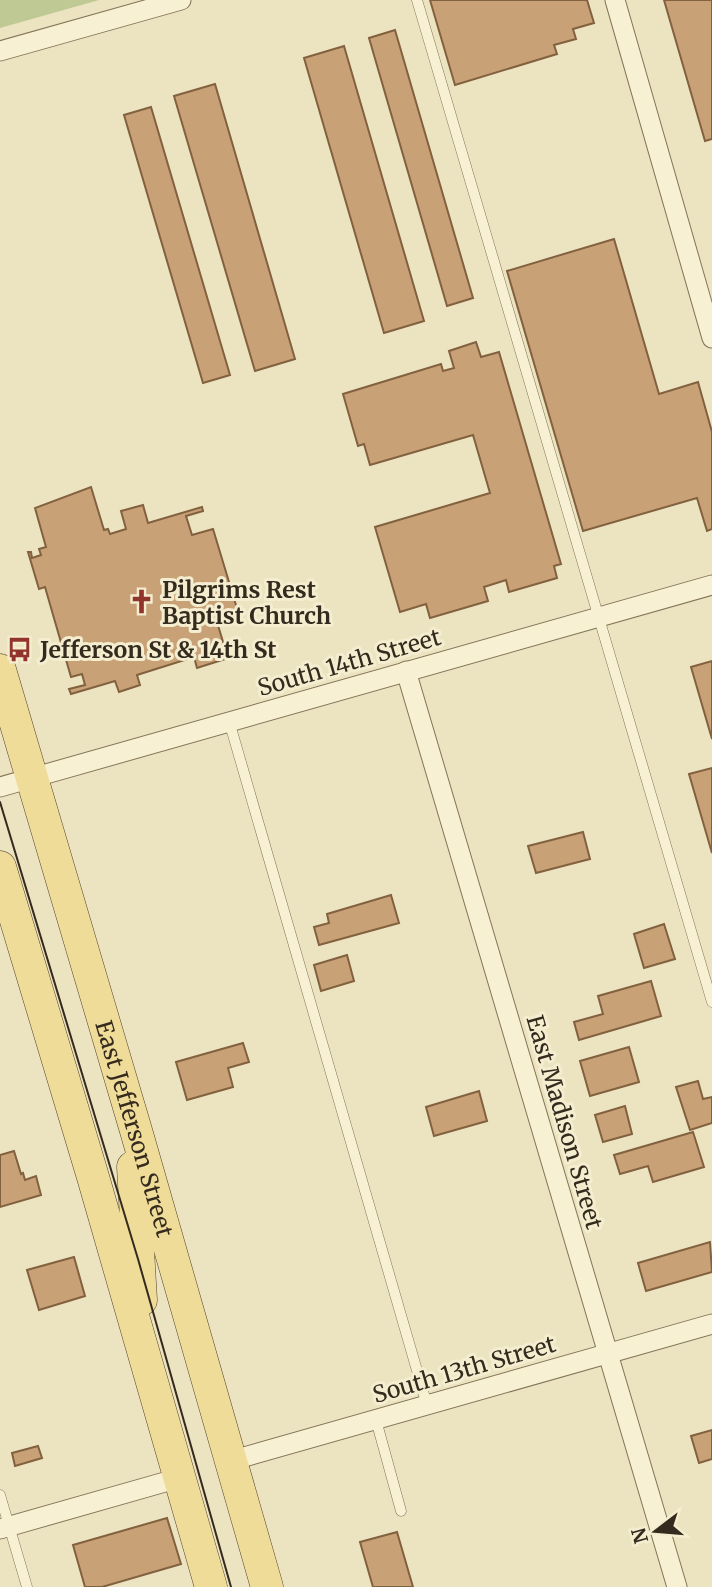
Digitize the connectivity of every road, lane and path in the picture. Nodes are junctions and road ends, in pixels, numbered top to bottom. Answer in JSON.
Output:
{"nodes":[{"id":1,"x":181,"y":0,"type":"edge"},
{"id":2,"x":418,"y":0,"type":"edge"},
{"id":3,"x":615,"y":0,"type":"edge"},
{"id":4,"x":0,"y":51,"type":"edge"},
{"id":5,"x":712,"y":338,"type":"edge"},
{"id":6,"x":712,"y":585,"type":"edge"},
{"id":7,"x":599,"y":617,"type":"junction"},
{"id":8,"x":0,"y":670,"type":"edge"},
{"id":9,"x":406,"y":671,"type":"junction"},
{"id":10,"x":229,"y":721,"type":"junction"},
{"id":11,"x":32,"y":777,"type":"junction"},
{"id":12,"x":0,"y":787,"type":"edge"},
{"id":13,"x":0,"y":867,"type":"edge"},
{"id":14,"x":712,"y":1002,"type":"edge"},
{"id":15,"x":129,"y":1106,"type":"junction"},
{"id":16,"x":712,"y":1324,"type":"edge"},
{"id":17,"x":608,"y":1354,"type":"junction"},
{"id":18,"x":146,"y":1364,"type":"junction"},
{"id":19,"x":427,"y":1405,"type":"junction"},
{"id":20,"x":376,"y":1420,"type":"junction"},
{"id":21,"x":230,"y":1461,"type":"junction"},
{"id":22,"x":179,"y":1478,"type":"junction"},
{"id":23,"x":0,"y":1495,"type":"edge"},
{"id":24,"x":401,"y":1511,"type":"dead end"},
{"id":25,"x":5,"y":1528,"type":"edge"},
{"id":26,"x":27,"y":1587,"type":"edge"},
{"id":27,"x":211,"y":1587,"type":"edge"},
{"id":28,"x":267,"y":1587,"type":"edge"},
{"id":29,"x":677,"y":1587,"type":"edge"}],
"edges":[{"from":1,"to":4,"type":"street"},
{"from":2,"to":7,"type":"lane"},
{"from":3,"to":5,"type":"street"},
{"from":6,"to":7,"type":"street","name":"South 14th Street"},
{"from":7,"to":9,"type":"street","name":"South 14th Street"},
{"from":7,"to":14,"type":"lane"},
{"from":8,"to":11,"type":"main road","name":"East Jefferson Street"},
{"from":9,"to":10,"type":"street","name":"South 14th Street"},
{"from":9,"to":17,"type":"street","name":"East Madison Street"},
{"from":10,"to":11,"type":"street","name":"South 14th Street"},
{"from":10,"to":19,"type":"lane"},
{"from":11,"to":12,"type":"street","name":"South 14th Street"},
{"from":11,"to":15,"type":"main road","name":"East Jefferson Street"},
{"from":13,"to":18,"type":"main road"},
{"from":15,"to":18,"type":"main road"},
{"from":15,"to":21,"type":"main road","name":"East Jefferson Street"},
{"from":16,"to":17,"type":"street","name":"South 13th Street"},
{"from":17,"to":19,"type":"street","name":"South 13th Street"},
{"from":17,"to":29,"type":"street","name":"East Madison Street"},
{"from":18,"to":22,"type":"main road"},
{"from":19,"to":20,"type":"street","name":"South 13th Street"},
{"from":20,"to":21,"type":"street","name":"South 13th Street"},
{"from":20,"to":24,"type":"lane"},
{"from":21,"to":28,"type":"main road","name":"East Jefferson Street"},
{"from":22,"to":25,"type":"street"},
{"from":22,"to":27,"type":"main road"},
{"from":23,"to":25,"type":"lane"},
{"from":25,"to":26,"type":"lane"}]}
